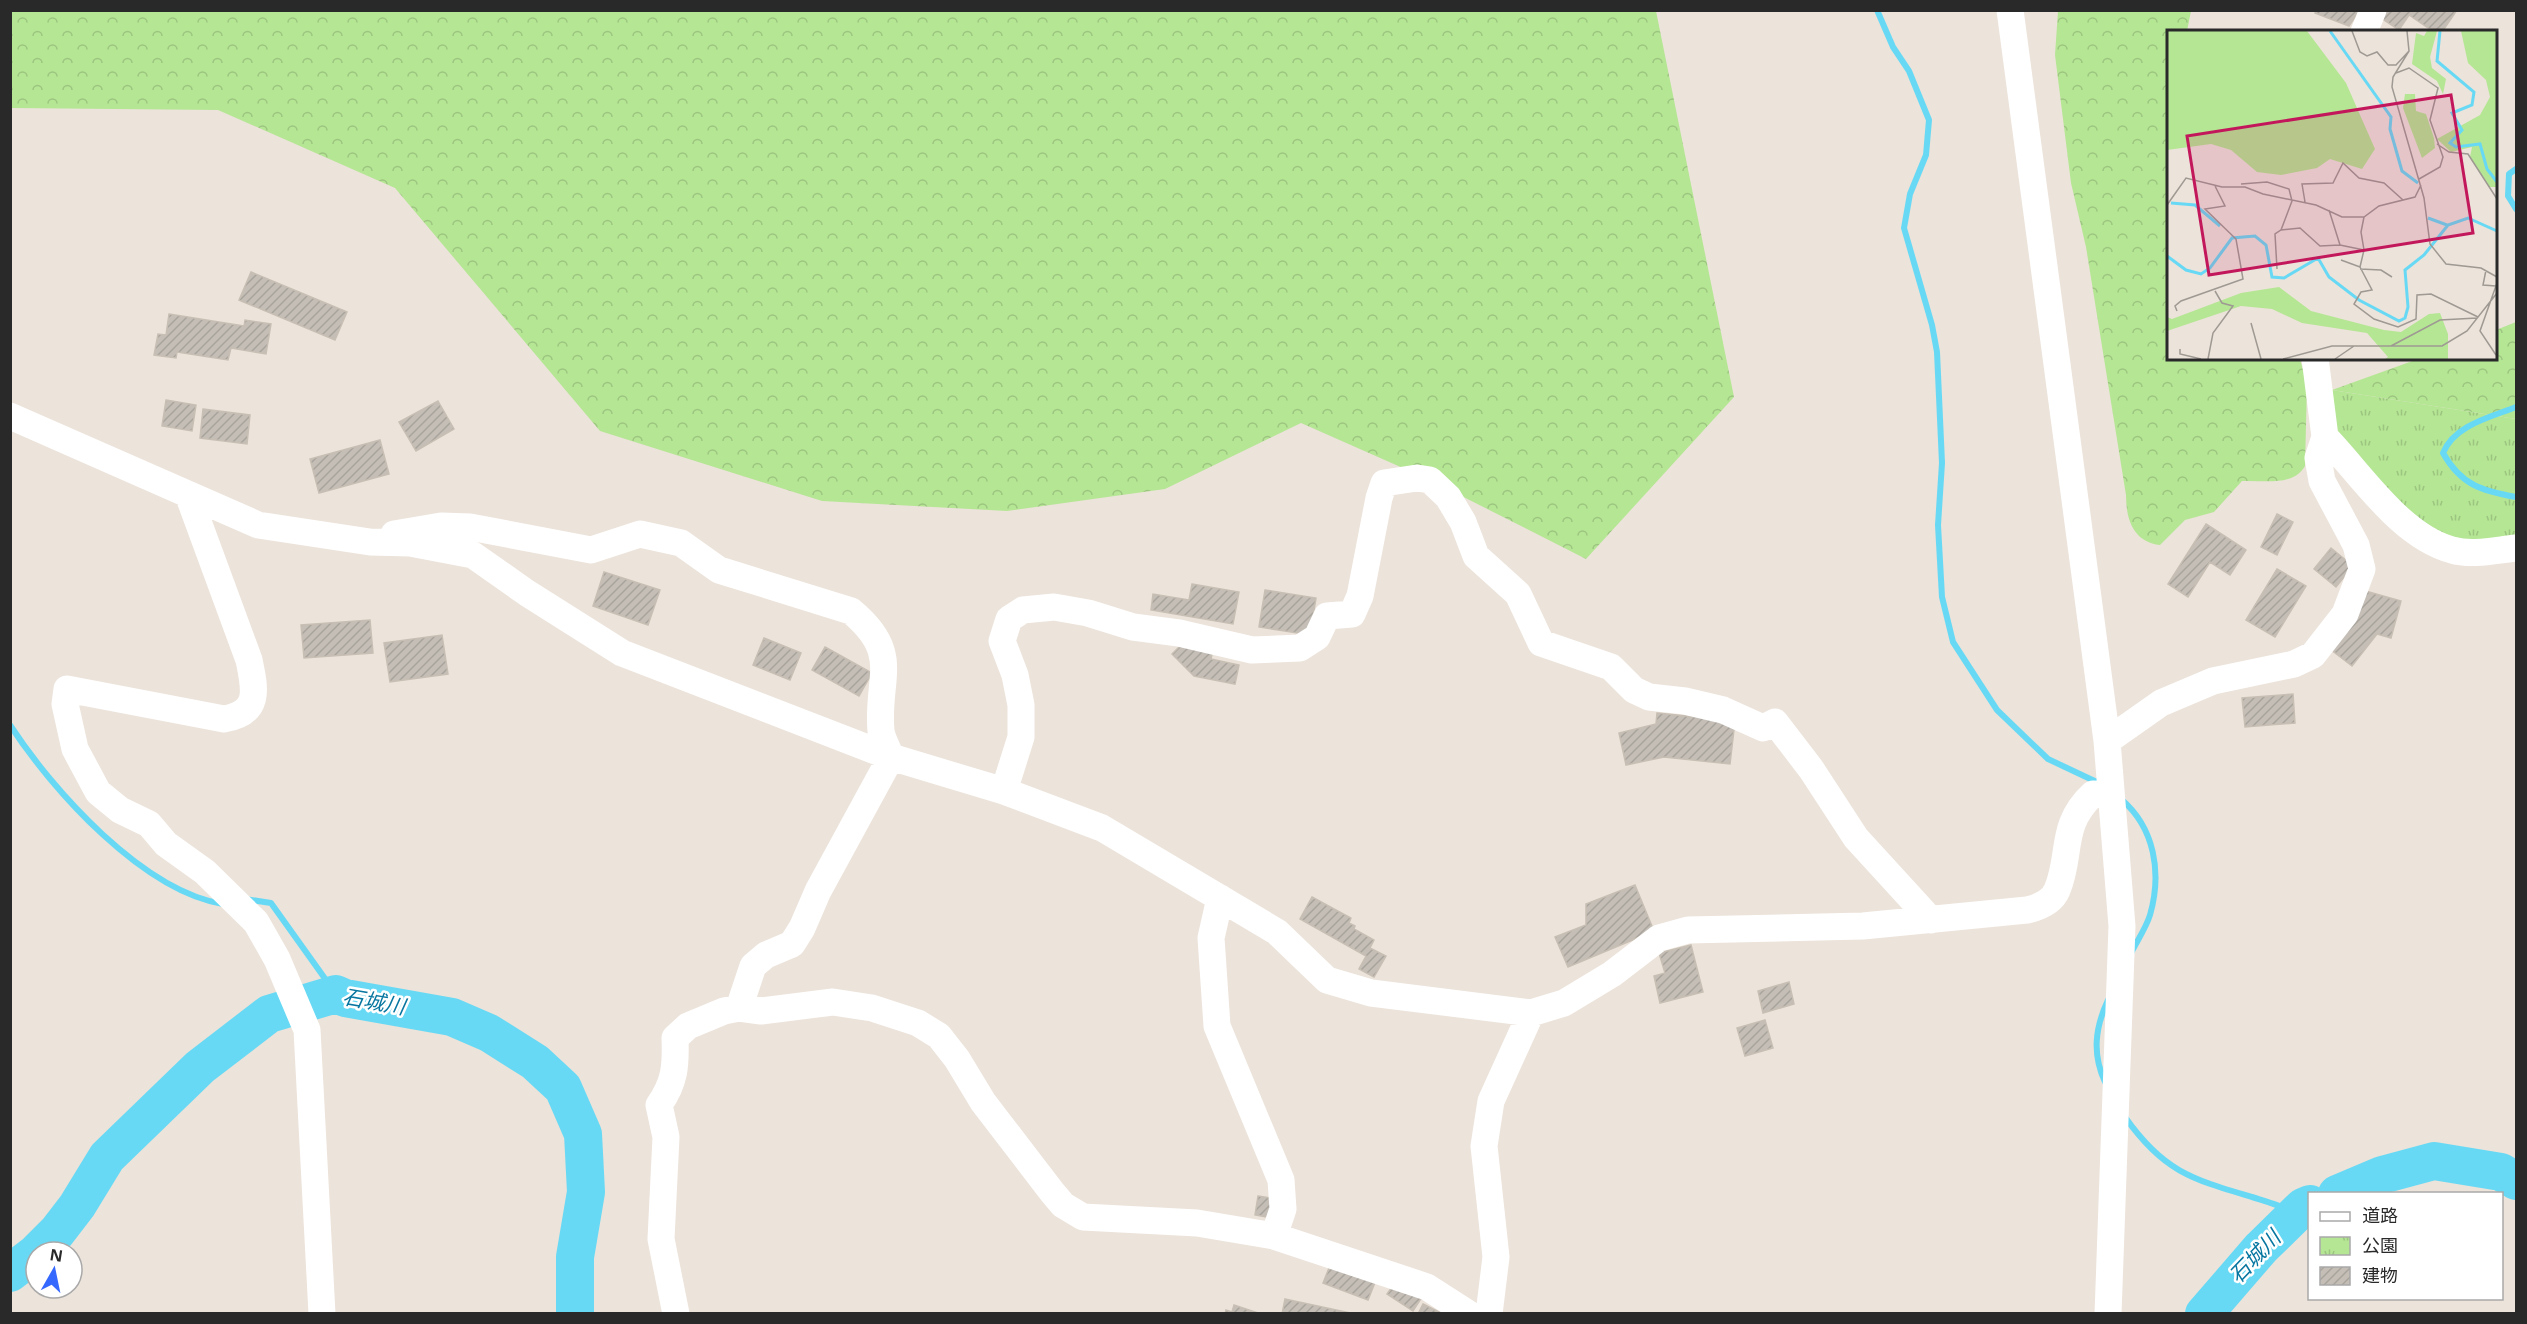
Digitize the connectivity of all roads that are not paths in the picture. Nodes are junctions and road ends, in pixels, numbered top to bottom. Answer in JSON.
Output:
{"nodes":[{"id":1,"x":2010,"y":10,"type":"edge"},
{"id":2,"x":2373,"y":10,"type":"edge"},
{"id":3,"x":2365,"y":30,"type":"edge"},
{"id":4,"x":2315,"y":360,"type":"edge"},
{"id":5,"x":10,"y":416,"type":"edge"},
{"id":6,"x":2325,"y":436,"type":"junction"},
{"id":7,"x":189,"y":497,"type":"junction"},
{"id":8,"x":370,"y":542,"type":"junction"},
{"id":9,"x":2517,"y":548,"type":"edge"},
{"id":10,"x":2107,"y":741,"type":"junction"},
{"id":11,"x":891,"y":757,"type":"junction"},
{"id":12,"x":1004,"y":791,"type":"junction"},
{"id":13,"x":2110,"y":795,"type":"junction"},
{"id":14,"x":1220,"y":898,"type":"junction"},
{"id":15,"x":1931,"y":920,"type":"junction"},
{"id":16,"x":739,"y":1008,"type":"junction"},
{"id":17,"x":1531,"y":1013,"type":"junction"},
{"id":18,"x":1274,"y":1236,"type":"junction"},
{"id":19,"x":322,"y":1314,"type":"edge"},
{"id":20,"x":676,"y":1314,"type":"edge"},
{"id":21,"x":1469,"y":1314,"type":"edge"},
{"id":22,"x":1489,"y":1314,"type":"edge"},
{"id":23,"x":2108,"y":1314,"type":"edge"}],
"edges":[{"from":1,"to":10,"type":"street"},
{"from":2,"to":3,"type":"street"},
{"from":4,"to":6,"type":"street"},
{"from":5,"to":7,"type":"street"},
{"from":6,"to":9,"type":"street"},
{"from":6,"to":10,"type":"street"},
{"from":7,"to":8,"type":"street"},
{"from":7,"to":19,"type":"street"},
{"from":8,"to":11,"type":"street"},
{"from":8,"to":11,"type":"street"},
{"from":10,"to":13,"type":"street"},
{"from":11,"to":12,"type":"street"},
{"from":11,"to":16,"type":"street"},
{"from":12,"to":14,"type":"street"},
{"from":12,"to":15,"type":"street"},
{"from":13,"to":15,"type":"street"},
{"from":13,"to":23,"type":"street"},
{"from":14,"to":17,"type":"street"},
{"from":14,"to":18,"type":"street"},
{"from":15,"to":17,"type":"street"},
{"from":16,"to":18,"type":"street"},
{"from":16,"to":20,"type":"street"},
{"from":17,"to":22,"type":"street"},
{"from":18,"to":21,"type":"street"}]}
